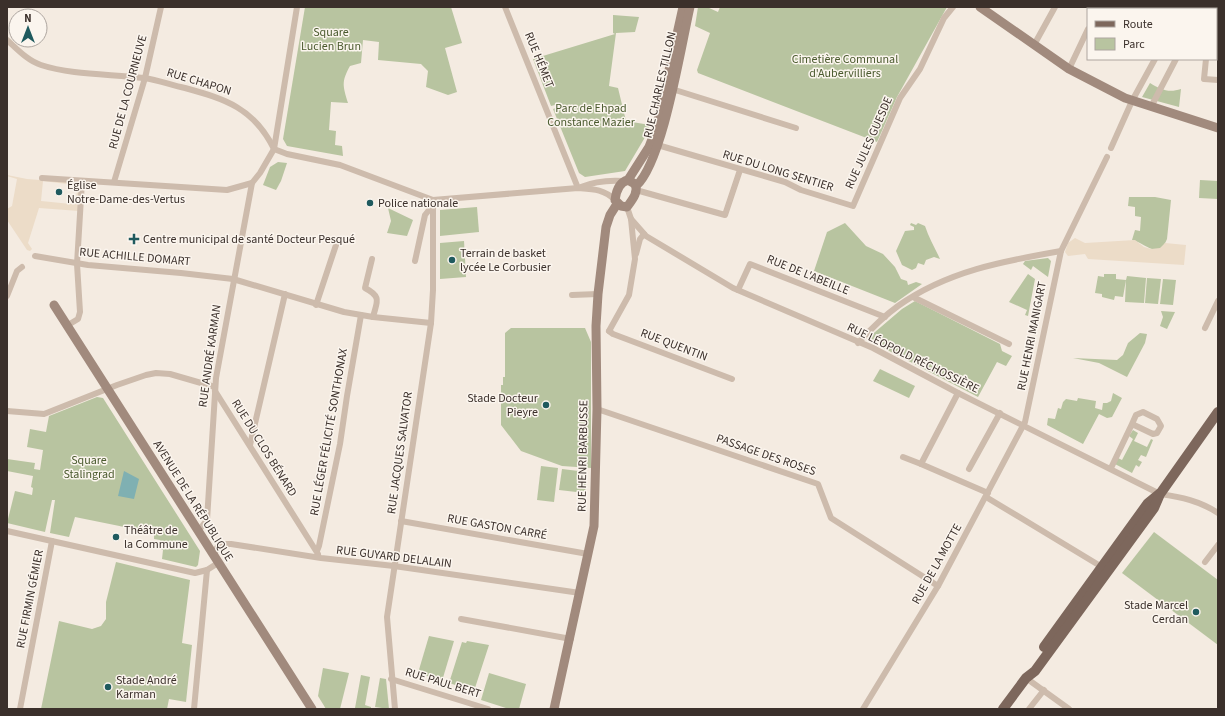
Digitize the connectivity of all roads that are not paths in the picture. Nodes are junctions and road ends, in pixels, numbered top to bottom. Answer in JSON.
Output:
{"nodes":[{"id":1,"x":161,"y":7,"type":"edge"},
{"id":2,"x":297,"y":7,"type":"edge"},
{"id":3,"x":505,"y":7,"type":"edge"},
{"id":4,"x":683,"y":7,"type":"edge"},
{"id":5,"x":690,"y":7,"type":"edge"},
{"id":6,"x":953,"y":7,"type":"edge"},
{"id":7,"x":980,"y":7,"type":"edge"},
{"id":8,"x":1055,"y":7,"type":"edge"},
{"id":9,"x":1087,"y":31,"type":"edge"},
{"id":10,"x":7,"y":40,"type":"edge"},
{"id":11,"x":1034,"y":45,"type":"junction"},
{"id":12,"x":1154,"y":60,"type":"edge"},
{"id":13,"x":1175,"y":60,"type":"edge"},
{"id":14,"x":1206,"y":60,"type":"edge"},
{"id":15,"x":1069,"y":69,"type":"junction"},
{"id":16,"x":145,"y":78,"type":"junction"},
{"id":17,"x":1218,"y":80,"type":"edge"},
{"id":18,"x":672,"y":90,"type":"junction"},
{"id":19,"x":1132,"y":101,"type":"junction"},
{"id":20,"x":1151,"y":107,"type":"junction"},
{"id":21,"x":796,"y":128,"type":"dead end"},
{"id":22,"x":1218,"y":128,"type":"edge"},
{"id":23,"x":654,"y":144,"type":"junction"},
{"id":24,"x":1112,"y":148,"type":"dead end"},
{"id":25,"x":274,"y":149,"type":"junction"},
{"id":26,"x":1107,"y":156,"type":"dead end"},
{"id":27,"x":740,"y":170,"type":"junction"},
{"id":28,"x":42,"y":178,"type":"dead end"},
{"id":29,"x":82,"y":181,"type":"junction"},
{"id":30,"x":626,"y":181,"type":"junction"},
{"id":31,"x":114,"y":182,"type":"junction"},
{"id":32,"x":252,"y":184,"type":"junction"},
{"id":33,"x":578,"y":188,"type":"junction"},
{"id":34,"x":636,"y":188,"type":"junction"},
{"id":35,"x":433,"y":200,"type":"junction"},
{"id":36,"x":616,"y":202,"type":"junction"},
{"id":37,"x":627,"y":206,"type":"junction"},
{"id":38,"x":853,"y":206,"type":"joint"},
{"id":39,"x":433,"y":208,"type":"junction"},
{"id":40,"x":631,"y":219,"type":"junction"},
{"id":41,"x":644,"y":234,"type":"junction"},
{"id":42,"x":338,"y":239,"type":"dead end"},
{"id":43,"x":1061,"y":251,"type":"junction"},
{"id":44,"x":35,"y":256,"type":"dead end"},
{"id":45,"x":635,"y":258,"type":"junction"},
{"id":46,"x":372,"y":259,"type":"dead end"},
{"id":47,"x":415,"y":260,"type":"dead end"},
{"id":48,"x":77,"y":264,"type":"junction"},
{"id":49,"x":22,"y":267,"type":"dead end"},
{"id":50,"x":233,"y":279,"type":"junction"},
{"id":51,"x":738,"y":290,"type":"junction"},
{"id":52,"x":284,"y":294,"type":"junction"},
{"id":53,"x":598,"y":294,"type":"junction"},
{"id":54,"x":8,"y":295,"type":"edge"},
{"id":55,"x":572,"y":295,"type":"dead end"},
{"id":56,"x":913,"y":297,"type":"junction"},
{"id":57,"x":1218,"y":301,"type":"edge"},
{"id":58,"x":54,"y":305,"type":"dead end"},
{"id":59,"x":316,"y":305,"type":"junction"},
{"id":60,"x":362,"y":315,"type":"junction"},
{"id":61,"x":373,"y":317,"type":"junction"},
{"id":62,"x":884,"y":317,"type":"junction"},
{"id":63,"x":431,"y":323,"type":"junction"},
{"id":64,"x":68,"y":325,"type":"junction"},
{"id":65,"x":1205,"y":328,"type":"dead end"},
{"id":66,"x":596,"y":329,"type":"junction"},
{"id":67,"x":609,"y":331,"type":"junction"},
{"id":68,"x":858,"y":342,"type":"junction"},
{"id":69,"x":1009,"y":344,"type":"dead end"},
{"id":70,"x":732,"y":379,"type":"dead end"},
{"id":71,"x":108,"y":388,"type":"junction"},
{"id":72,"x":215,"y":388,"type":"junction"},
{"id":73,"x":958,"y":393,"type":"junction"},
{"id":74,"x":597,"y":409,"type":"junction"},
{"id":75,"x":7,"y":411,"type":"edge"},
{"id":76,"x":1218,"y":412,"type":"edge"},
{"id":77,"x":1000,"y":413,"type":"junction"},
{"id":78,"x":1132,"y":424,"type":"junction"},
{"id":79,"x":1024,"y":426,"type":"junction"},
{"id":80,"x":250,"y":445,"type":"junction"},
{"id":81,"x":903,"y":457,"type":"dead end"},
{"id":82,"x":921,"y":464,"type":"junction"},
{"id":83,"x":1110,"y":468,"type":"junction"},
{"id":84,"x":969,"y":469,"type":"dead end"},
{"id":85,"x":1160,"y":494,"type":"junction"},
{"id":86,"x":987,"y":495,"type":"junction"},
{"id":87,"x":1218,"y":513,"type":"edge"},
{"id":88,"x":401,"y":521,"type":"junction"},
{"id":89,"x":199,"y":530,"type":"junction"},
{"id":90,"x":7,"y":531,"type":"edge"},
{"id":91,"x":52,"y":541,"type":"junction"},
{"id":92,"x":1218,"y":545,"type":"edge"},
{"id":93,"x":316,"y":551,"type":"junction"},
{"id":94,"x":588,"y":554,"type":"junction"},
{"id":95,"x":321,"y":558,"type":"junction"},
{"id":96,"x":216,"y":559,"type":"junction"},
{"id":97,"x":1205,"y":562,"type":"dead end"},
{"id":98,"x":394,"y":566,"type":"junction"},
{"id":99,"x":1102,"y":567,"type":"junction"},
{"id":100,"x":207,"y":570,"type":"junction"},
{"id":101,"x":1094,"y":584,"type":"junction"},
{"id":102,"x":938,"y":586,"type":"junction"},
{"id":103,"x":580,"y":593,"type":"junction"},
{"id":104,"x":461,"y":619,"type":"dead end"},
{"id":105,"x":571,"y":639,"type":"junction"},
{"id":106,"x":1026,"y":678,"type":"junction"},
{"id":107,"x":391,"y":679,"type":"junction"},
{"id":108,"x":1044,"y":690,"type":"junction"},
{"id":109,"x":20,"y":709,"type":"edge"},
{"id":110,"x":194,"y":709,"type":"edge"},
{"id":111,"x":312,"y":709,"type":"edge"},
{"id":112,"x":394,"y":709,"type":"edge"},
{"id":113,"x":488,"y":709,"type":"edge"},
{"id":114,"x":554,"y":709,"type":"edge"},
{"id":115,"x":863,"y":709,"type":"edge"},
{"id":116,"x":1003,"y":709,"type":"edge"},
{"id":117,"x":1029,"y":709,"type":"edge"},
{"id":118,"x":1070,"y":709,"type":"edge"}],
"edges":[{"from":1,"to":16,"type":"street","name":"RUE DE LA COURNEUVE"},
{"from":2,"to":25,"type":"street"},
{"from":3,"to":33,"type":"street","name":"RUE HÉMET"},
{"from":4,"to":23,"type":"street","name":"RUE CHARLES TILLON"},
{"from":5,"to":18,"type":"street","name":"RUE CHARLES TILLON"},
{"from":6,"to":38,"type":"street","name":"RUE JULES GUESDE"},
{"from":7,"to":11,"type":"street"},
{"from":8,"to":11,"type":"street"},
{"from":9,"to":15,"type":"street"},
{"from":10,"to":16,"type":"street","name":"RUE CHAPON"},
{"from":11,"to":15,"type":"street"},
{"from":12,"to":19,"type":"street"},
{"from":13,"to":20,"type":"street"},
{"from":14,"to":17,"type":"street"},
{"from":15,"to":19,"type":"street"},
{"from":16,"to":25,"type":"street","name":"RUE CHAPON"},
{"from":16,"to":31,"type":"street","name":"RUE DE LA COURNEUVE"},
{"from":18,"to":21,"type":"street"},
{"from":18,"to":23,"type":"street","name":"RUE CHARLES TILLON"},
{"from":19,"to":20,"type":"street"},
{"from":19,"to":24,"type":"street"},
{"from":20,"to":22,"type":"street"},
{"from":23,"to":27,"type":"street","name":"RUE DU LONG SENTIER"},
{"from":23,"to":30,"type":"street","name":"RUE CHARLES TILLON"},
{"from":23,"to":34,"type":"street","name":"RUE CHARLES TILLON"},
{"from":25,"to":32,"type":"street"},
{"from":25,"to":35,"type":"street"},
{"from":26,"to":43,"type":"street","name":"RUE HENRI MANIGART"},
{"from":27,"to":34,"type":"street"},
{"from":27,"to":38,"type":"street","name":"RUE DU LONG SENTIER"},
{"from":28,"to":29,"type":"street"},
{"from":29,"to":31,"type":"street"},
{"from":29,"to":48,"type":"street"},
{"from":30,"to":33,"type":"street"},
{"from":30,"to":34,"type":"street"},
{"from":30,"to":36,"type":"street","name":"RUE CHARLES TILLON"},
{"from":31,"to":32,"type":"street"},
{"from":32,"to":50,"type":"street","name":"RUE ANDRÉ KARMAN"},
{"from":33,"to":35,"type":"street"},
{"from":33,"to":36,"type":"street"},
{"from":34,"to":37,"type":"street","name":"RUE CHARLES TILLON"},
{"from":35,"to":39,"type":"street","name":"RUE JACQUES SALVATOR"},
{"from":36,"to":37,"type":"street"},
{"from":36,"to":53,"type":"street","name":"RUE CHARLES TILLON"},
{"from":37,"to":40,"type":"street","name":"RUE LÉOPOLD RÉCHOSSIÈRE"},
{"from":39,"to":47,"type":"street"},
{"from":39,"to":63,"type":"street","name":"RUE JACQUES SALVATOR"},
{"from":40,"to":41,"type":"street","name":"RUE LÉOPOLD RÉCHOSSIÈRE"},
{"from":40,"to":45,"type":"street"},
{"from":41,"to":45,"type":"street"},
{"from":41,"to":51,"type":"street","name":"RUE LÉOPOLD RÉCHOSSIÈRE"},
{"from":42,"to":59,"type":"street"},
{"from":43,"to":56,"type":"street"},
{"from":43,"to":79,"type":"street","name":"RUE HENRI MANIGART"},
{"from":44,"to":48,"type":"street","name":"RUE ACHILLE DOMART"},
{"from":45,"to":67,"type":"street"},
{"from":46,"to":61,"type":"street"},
{"from":48,"to":50,"type":"street","name":"RUE ACHILLE DOMART"},
{"from":48,"to":64,"type":"street"},
{"from":49,"to":54,"type":"street"},
{"from":50,"to":52,"type":"street","name":"RUE ACHILLE DOMART"},
{"from":50,"to":72,"type":"street","name":"RUE ANDRÉ KARMAN"},
{"from":51,"to":62,"type":"street","name":"RUE DE L'ABEILLE"},
{"from":51,"to":68,"type":"street","name":"RUE LÉOPOLD RÉCHOSSIÈRE"},
{"from":52,"to":59,"type":"street","name":"RUE ACHILLE DOMART"},
{"from":52,"to":80,"type":"street"},
{"from":53,"to":55,"type":"street"},
{"from":53,"to":66,"type":"street","name":"RUE HENRI BARBUSSE"},
{"from":56,"to":62,"type":"street"},
{"from":56,"to":69,"type":"street"},
{"from":57,"to":65,"type":"street"},
{"from":58,"to":64,"type":"street","name":"AVENUE DE LA RÉPUBLIQUE"},
{"from":59,"to":60,"type":"street","name":"RUE ACHILLE DOMART"},
{"from":60,"to":61,"type":"street","name":"RUE ACHILLE DOMART"},
{"from":60,"to":93,"type":"street","name":"RUE LÉGER FÉLICITÉ SONTHONAX"},
{"from":61,"to":63,"type":"street","name":"RUE ACHILLE DOMART"},
{"from":62,"to":68,"type":"street"},
{"from":63,"to":88,"type":"street","name":"RUE JACQUES SALVATOR"},
{"from":64,"to":71,"type":"street","name":"AVENUE DE LA RÉPUBLIQUE"},
{"from":66,"to":67,"type":"street"},
{"from":66,"to":74,"type":"street","name":"RUE HENRI BARBUSSE"},
{"from":67,"to":70,"type":"street","name":"RUE QUENTIN"},
{"from":68,"to":73,"type":"street","name":"RUE LÉOPOLD RÉCHOSSIÈRE"},
{"from":71,"to":72,"type":"street"},
{"from":71,"to":75,"type":"street"},
{"from":71,"to":89,"type":"street","name":"AVENUE DE LA RÉPUBLIQUE"},
{"from":72,"to":80,"type":"street","name":"RUE DU CLOS BÉNARD"},
{"from":72,"to":89,"type":"street","name":"RUE ANDRÉ KARMAN"},
{"from":73,"to":77,"type":"street","name":"RUE LÉOPOLD RÉCHOSSIÈRE"},
{"from":73,"to":82,"type":"street"},
{"from":74,"to":94,"type":"street","name":"RUE HENRI BARBUSSE"},
{"from":74,"to":102,"type":"street","name":"PASSAGE DES ROSES"},
{"from":76,"to":85,"type":"main road"},
{"from":77,"to":79,"type":"street","name":"RUE LÉOPOLD RÉCHOSSIÈRE"},
{"from":77,"to":84,"type":"street"},
{"from":78,"to":78,"type":"street"},
{"from":78,"to":83,"type":"street"},
{"from":79,"to":83,"type":"street","name":"RUE LÉOPOLD RÉCHOSSIÈRE"},
{"from":79,"to":86,"type":"street","name":"RUE DE LA MOTTE"},
{"from":80,"to":93,"type":"street","name":"RUE DU CLOS BÉNARD"},
{"from":81,"to":82,"type":"street"},
{"from":82,"to":86,"type":"street"},
{"from":83,"to":85,"type":"street","name":"RUE LÉOPOLD RÉCHOSSIÈRE"},
{"from":85,"to":87,"type":"street","name":"RUE LÉOPOLD RÉCHOSSIÈRE"},
{"from":85,"to":99,"type":"main road"},
{"from":85,"to":101,"type":"main road"},
{"from":86,"to":99,"type":"street"},
{"from":86,"to":102,"type":"street","name":"RUE DE LA MOTTE"},
{"from":88,"to":94,"type":"street","name":"RUE GASTON CARRÉ"},
{"from":88,"to":98,"type":"street","name":"RUE JACQUES SALVATOR"},
{"from":89,"to":96,"type":"street","name":"AVENUE DE LA RÉPUBLIQUE"},
{"from":90,"to":91,"type":"street"},
{"from":91,"to":100,"type":"street"},
{"from":91,"to":109,"type":"street","name":"RUE FIRMIN GÉMIER"},
{"from":92,"to":97,"type":"street"},
{"from":93,"to":95,"type":"street","name":"RUE DU CLOS BÉNARD"},
{"from":94,"to":103,"type":"street","name":"RUE HENRI BARBUSSE"},
{"from":95,"to":96,"type":"street","name":"RUE GUYARD DELALAIN"},
{"from":95,"to":98,"type":"street","name":"RUE GUYARD DELALAIN"},
{"from":96,"to":100,"type":"street"},
{"from":96,"to":111,"type":"street","name":"AVENUE DE LA RÉPUBLIQUE"},
{"from":98,"to":103,"type":"street","name":"RUE GUYARD DELALAIN"},
{"from":98,"to":107,"type":"street","name":"RUE JACQUES SALVATOR"},
{"from":99,"to":101,"type":"main road"},
{"from":100,"to":110,"type":"street"},
{"from":101,"to":106,"type":"main road"},
{"from":102,"to":115,"type":"street","name":"RUE DE LA MOTTE"},
{"from":103,"to":105,"type":"street","name":"RUE HENRI BARBUSSE"},
{"from":104,"to":105,"type":"street"},
{"from":105,"to":114,"type":"street","name":"RUE HENRI BARBUSSE"},
{"from":106,"to":108,"type":"street"},
{"from":106,"to":116,"type":"main road"},
{"from":107,"to":112,"type":"street","name":"RUE JACQUES SALVATOR"},
{"from":107,"to":113,"type":"street","name":"RUE PAUL BERT"},
{"from":108,"to":117,"type":"street"},
{"from":108,"to":118,"type":"street"}]}
